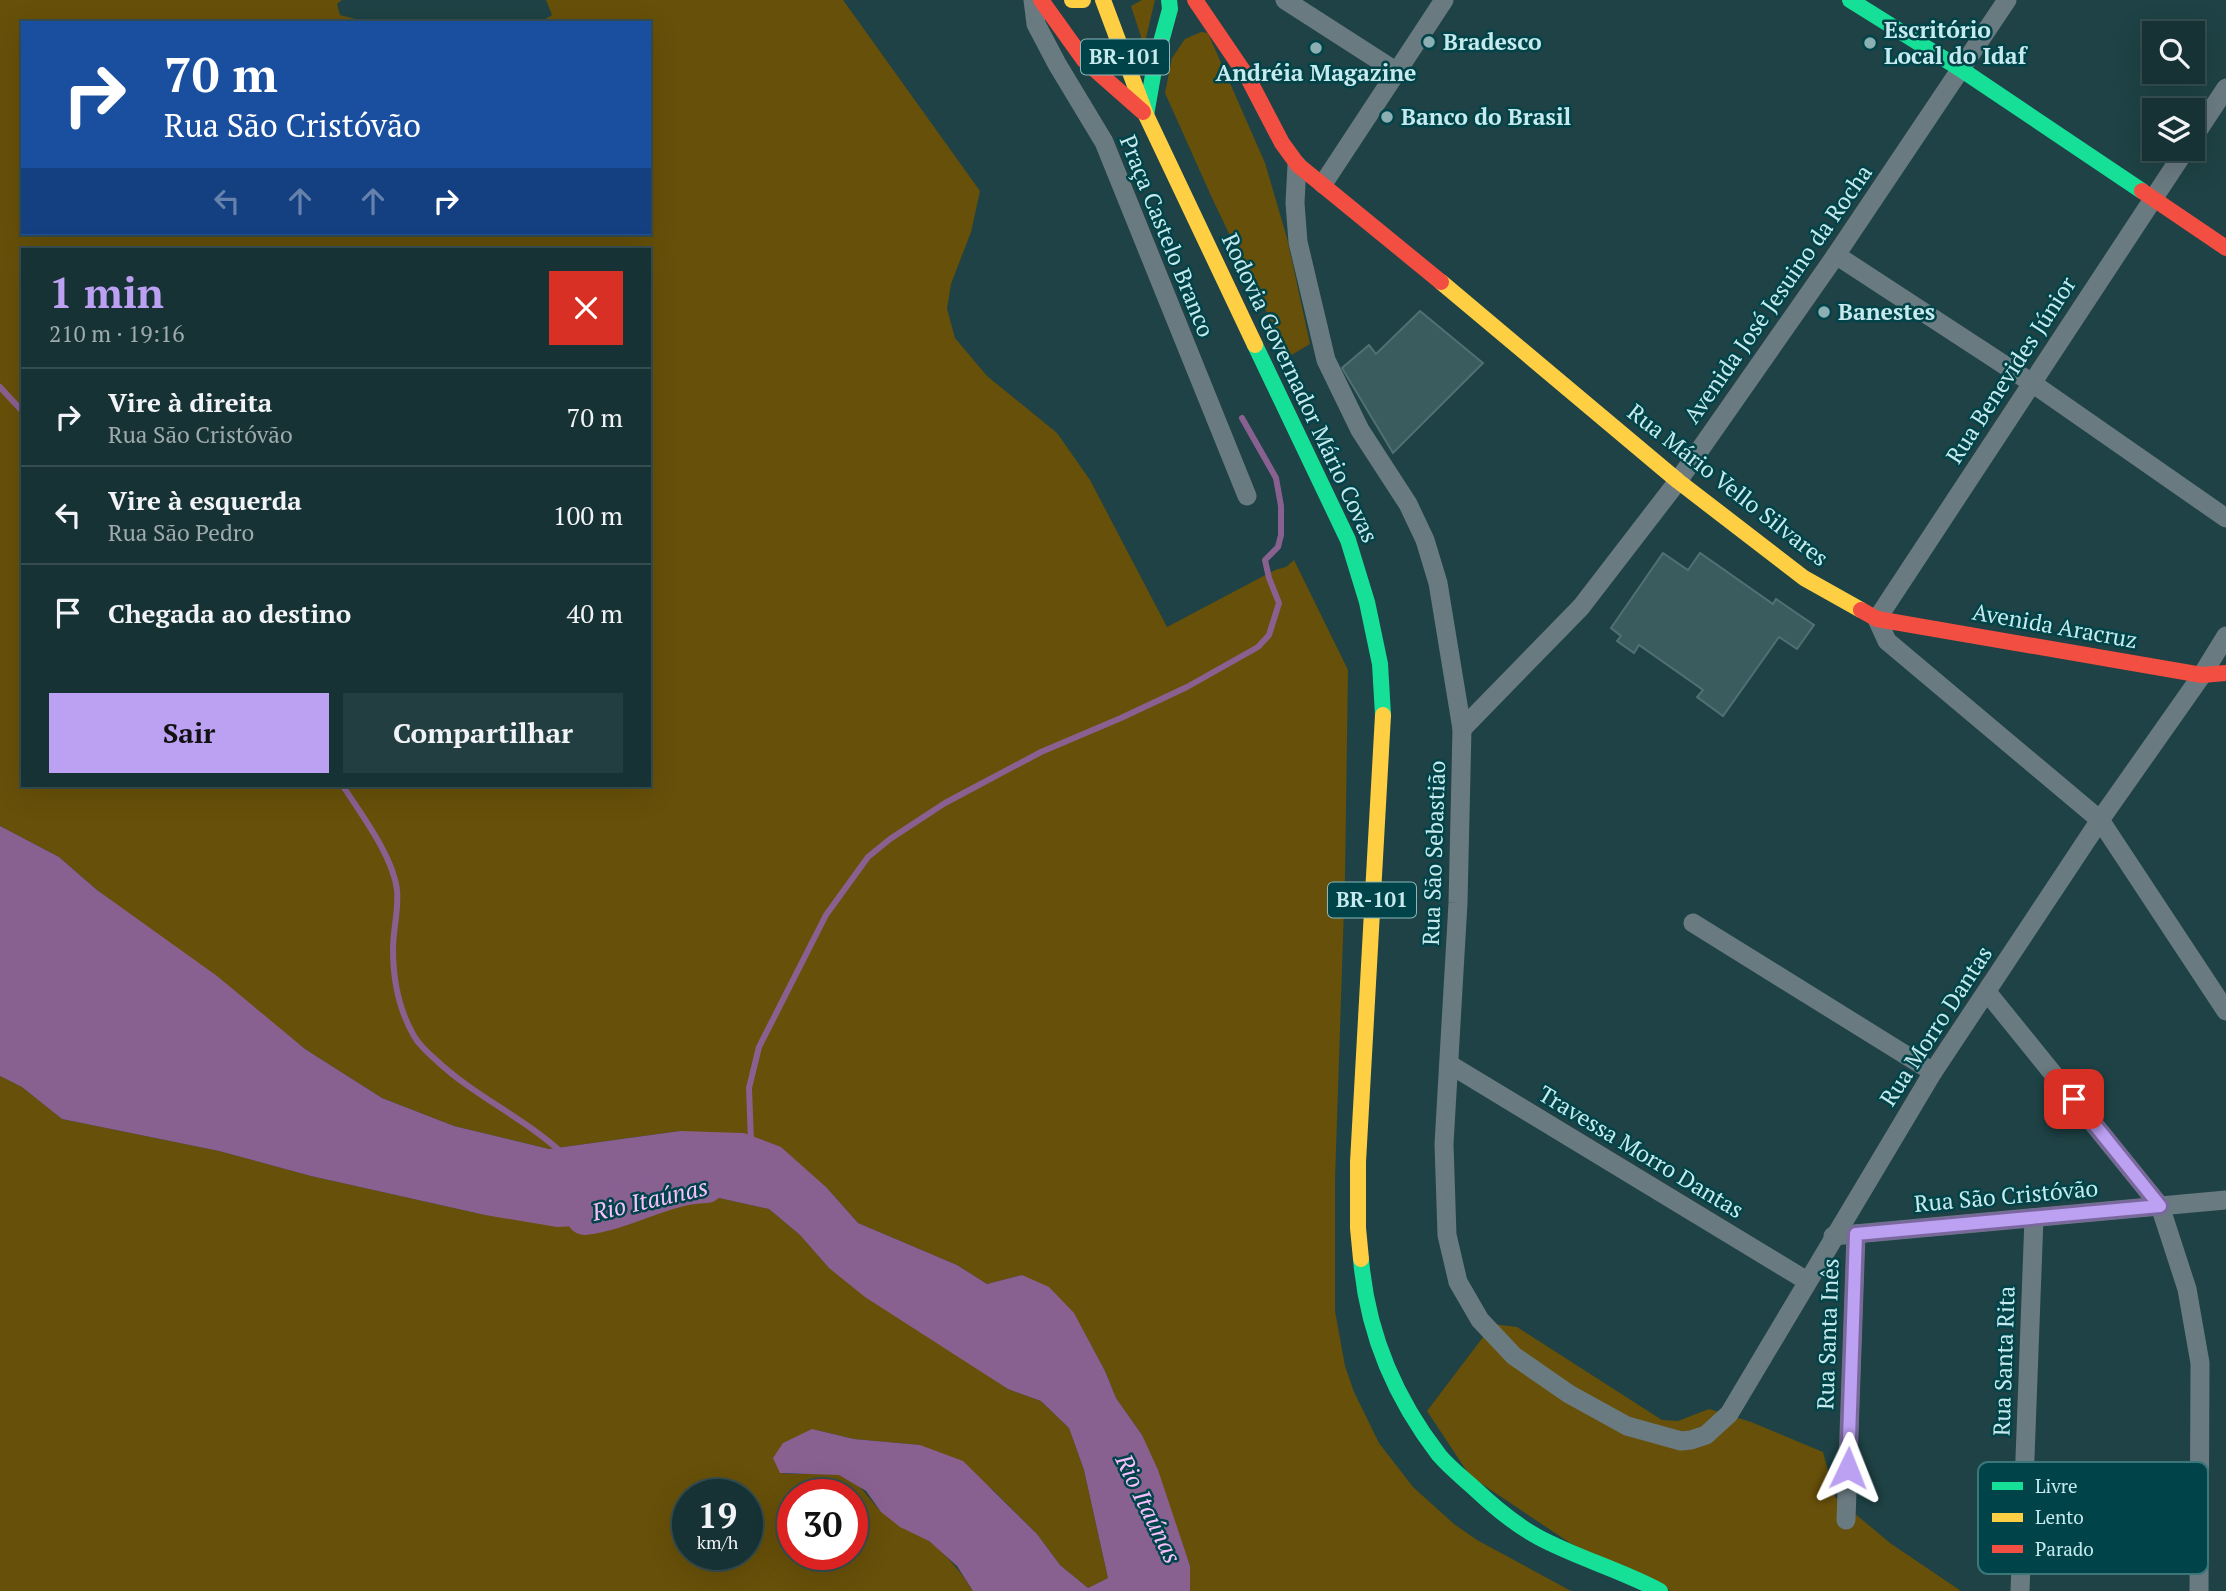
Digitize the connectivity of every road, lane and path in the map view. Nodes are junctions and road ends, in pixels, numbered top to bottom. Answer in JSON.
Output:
{"nodes":[{"id":1,"x":1033,"y":0,"type":"edge"},
{"id":2,"x":1041,"y":0,"type":"edge"},
{"id":3,"x":1072,"y":0,"type":"edge"},
{"id":4,"x":1083,"y":0,"type":"edge"},
{"id":5,"x":1103,"y":0,"type":"edge"},
{"id":6,"x":1169,"y":0,"type":"edge"},
{"id":7,"x":1195,"y":0,"type":"edge"},
{"id":8,"x":1285,"y":0,"type":"edge"},
{"id":9,"x":1444,"y":0,"type":"edge"},
{"id":10,"x":1850,"y":0,"type":"edge"},
{"id":11,"x":2007,"y":0,"type":"edge"},
{"id":12,"x":1962,"y":70,"type":"junction"},
{"id":13,"x":1397,"y":72,"type":"junction"},
{"id":14,"x":2226,"y":88,"type":"edge"},
{"id":15,"x":1146,"y":115,"type":"junction"},
{"id":16,"x":2205,"y":120,"type":"edge"},
{"id":17,"x":2178,"y":161,"type":"edge"},
{"id":18,"x":1297,"y":165,"type":"junction"},
{"id":19,"x":1324,"y":184,"type":"junction"},
{"id":20,"x":2154,"y":197,"type":"junction"},
{"id":21,"x":2226,"y":248,"type":"edge"},
{"id":22,"x":1836,"y":255,"type":"junction"},
{"id":23,"x":2032,"y":383,"type":"junction"},
{"id":24,"x":1678,"y":481,"type":"junction"},
{"id":25,"x":1247,"y":496,"type":"dead end"},
{"id":26,"x":2226,"y":518,"type":"edge"},
{"id":27,"x":1877,"y":619,"type":"junction"},
{"id":28,"x":2226,"y":636,"type":"edge"},
{"id":29,"x":2218,"y":677,"type":"edge"},
{"id":30,"x":1462,"y":729,"type":"junction"},
{"id":31,"x":2100,"y":820,"type":"junction"},
{"id":32,"x":1693,"y":923,"type":"dead end"},
{"id":33,"x":1987,"y":992,"type":"junction"},
{"id":34,"x":2226,"y":1011,"type":"edge"},
{"id":35,"x":1449,"y":1064,"type":"junction"},
{"id":36,"x":1933,"y":1072,"type":"junction"},
{"id":37,"x":2226,"y":1200,"type":"edge"},
{"id":38,"x":2160,"y":1206,"type":"junction"},
{"id":39,"x":2034,"y":1218,"type":"junction"},
{"id":40,"x":1856,"y":1234,"type":"junction"},
{"id":41,"x":1833,"y":1236,"type":"junction"},
{"id":42,"x":1807,"y":1282,"type":"junction"},
{"id":43,"x":1691,"y":1440,"type":"joint"},
{"id":44,"x":2025,"y":1462,"type":"edge"},
{"id":45,"x":2200,"y":1462,"type":"edge"},
{"id":46,"x":1846,"y":1520,"type":"dead end"},
{"id":47,"x":1660,"y":1591,"type":"edge"}],
"edges":[{"from":1,"to":25,"type":"street","name":"Praça Castelo Branco"},
{"from":2,"to":15,"type":"main road"},
{"from":3,"to":4,"type":"main road"},
{"from":5,"to":15,"type":"main road","name":"Rodovia Governador Mário Covas","number":"BR-101"},
{"from":6,"to":15,"type":"main road"},
{"from":7,"to":18,"type":"main road"},
{"from":8,"to":13,"type":"street"},
{"from":9,"to":13,"type":"street"},
{"from":10,"to":12,"type":"main road"},
{"from":11,"to":12,"type":"street","name":"Avenida José Jesuino da Rocha"},
{"from":12,"to":20,"type":"main road"},
{"from":12,"to":22,"type":"street","name":"Avenida José Jesuino da Rocha"},
{"from":13,"to":19,"type":"street"},
{"from":14,"to":16,"type":"street"},
{"from":15,"to":47,"type":"main road","name":"Rodovia Governador Mário Covas","number":"BR-101"},
{"from":17,"to":20,"type":"street","name":"Rua Benevides Júnior"},
{"from":18,"to":19,"type":"main road"},
{"from":18,"to":30,"type":"street","name":"Rua São Sebastião"},
{"from":19,"to":24,"type":"main road","name":"Rua Mário Vello Silvares"},
{"from":20,"to":21,"type":"main road"},
{"from":20,"to":23,"type":"street","name":"Rua Benevides Júnior"},
{"from":22,"to":23,"type":"street"},
{"from":22,"to":24,"type":"street","name":"Avenida José Jesuino da Rocha"},
{"from":23,"to":26,"type":"street"},
{"from":23,"to":27,"type":"street","name":"Rua Benevides Júnior"},
{"from":24,"to":27,"type":"main road","name":"Rua Mário Vello Silvares"},
{"from":24,"to":30,"type":"street","name":"Avenida José Jesuino da Rocha"},
{"from":27,"to":29,"type":"main road","name":"Avenida Aracruz"},
{"from":27,"to":31,"type":"street","name":"Rua Mário Vello Silvares"},
{"from":28,"to":29,"type":"street","name":"Rua Morro Dantas"},
{"from":29,"to":31,"type":"street","name":"Rua Morro Dantas"},
{"from":30,"to":35,"type":"street","name":"Rua São Sebastião"},
{"from":31,"to":33,"type":"street","name":"Rua Morro Dantas"},
{"from":31,"to":34,"type":"street","name":"Rua Mário Vello Silvares"},
{"from":32,"to":36,"type":"street"},
{"from":33,"to":36,"type":"street","name":"Rua Morro Dantas"},
{"from":33,"to":38,"type":"street"},
{"from":35,"to":42,"type":"street","name":"Travessa Morro Dantas"},
{"from":35,"to":43,"type":"street","name":"Rua São Sebastião"},
{"from":36,"to":41,"type":"street","name":"Rua Morro Dantas"},
{"from":37,"to":38,"type":"street","name":"Rua São Cristóvão"},
{"from":38,"to":39,"type":"street","name":"Rua São Cristóvão"},
{"from":38,"to":45,"type":"street"},
{"from":39,"to":40,"type":"street","name":"Rua São Cristóvão"},
{"from":39,"to":44,"type":"street","name":"Rua Santa Rita"},
{"from":40,"to":41,"type":"street","name":"Rua São Cristóvão"},
{"from":40,"to":46,"type":"street","name":"Rua Santa Inês"},
{"from":41,"to":42,"type":"street","name":"Rua Morro Dantas"},
{"from":42,"to":43,"type":"street","name":"Rua Morro Dantas"}]}
